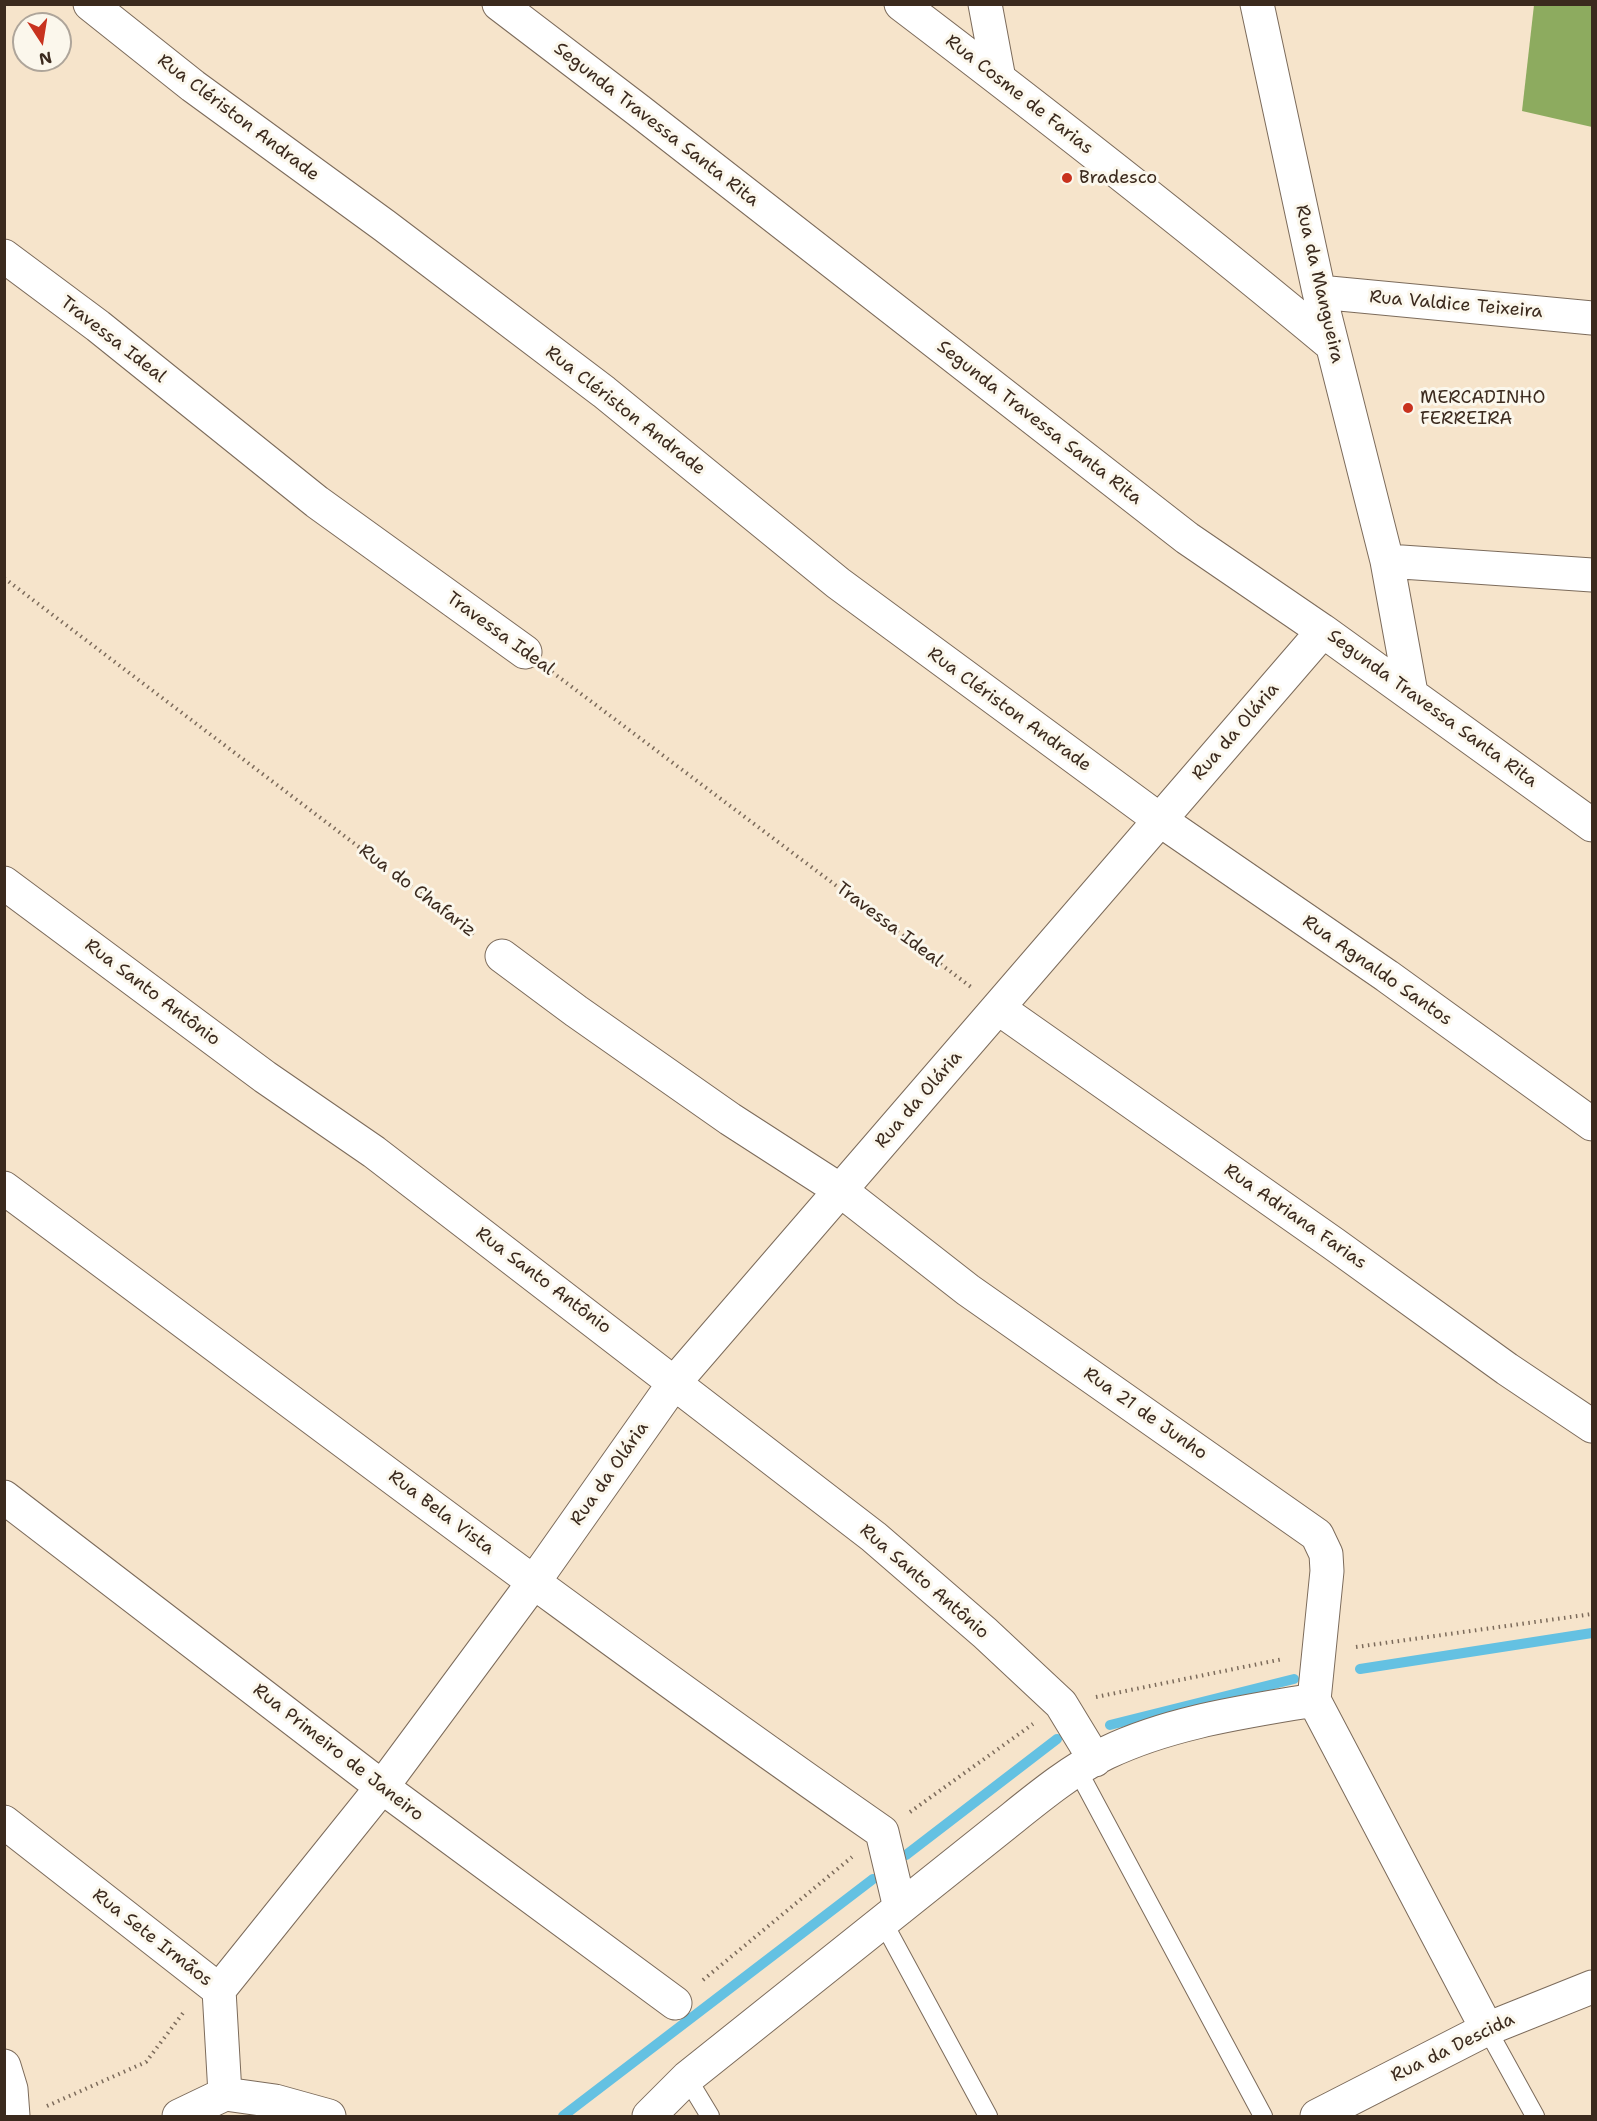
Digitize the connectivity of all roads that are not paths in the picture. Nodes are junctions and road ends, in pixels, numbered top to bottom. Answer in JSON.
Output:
{"nodes":[{"id":1,"x":90,"y":4,"type":"edge"},
{"id":2,"x":499,"y":4,"type":"edge"},
{"id":3,"x":901,"y":4,"type":"edge"},
{"id":4,"x":985,"y":4,"type":"edge"},
{"id":5,"x":1257,"y":4,"type":"edge"},
{"id":6,"x":999,"y":78,"type":"junction"},
{"id":7,"x":4,"y":256,"type":"edge"},
{"id":8,"x":1319,"y":292,"type":"junction"},
{"id":9,"x":1593,"y":318,"type":"edge"},
{"id":10,"x":1332,"y":345,"type":"junction"},
{"id":11,"x":1387,"y":561,"type":"junction"},
{"id":12,"x":1593,"y":575,"type":"edge"},
{"id":13,"x":1323,"y":631,"type":"junction"},
{"id":14,"x":525,"y":652,"type":"road end"},
{"id":15,"x":1411,"y":693,"type":"junction"},
{"id":16,"x":1160,"y":820,"type":"junction"},
{"id":17,"x":1593,"y":825,"type":"edge"},
{"id":18,"x":4,"y":883,"type":"edge"},
{"id":19,"x":502,"y":956,"type":"road end"},
{"id":20,"x":998,"y":1008,"type":"junction"},
{"id":21,"x":1593,"y":1124,"type":"edge"},
{"id":22,"x":4,"y":1188,"type":"edge"},
{"id":23,"x":840,"y":1190,"type":"junction"},
{"id":24,"x":674,"y":1383,"type":"junction"},
{"id":25,"x":1593,"y":1426,"type":"edge"},
{"id":26,"x":4,"y":1497,"type":"edge"},
{"id":27,"x":533,"y":1583,"type":"junction"},
{"id":28,"x":1314,"y":1700,"type":"junction"},
{"id":29,"x":1086,"y":1765,"type":"junction"},
{"id":30,"x":382,"y":1788,"type":"junction"},
{"id":31,"x":4,"y":1822,"type":"edge"},
{"id":32,"x":892,"y":1915,"type":"junction"},
{"id":33,"x":213,"y":1986,"type":"junction"},
{"id":34,"x":1593,"y":1987,"type":"edge"},
{"id":35,"x":675,"y":2003,"type":"dead end"},
{"id":36,"x":1487,"y":2029,"type":"junction"},
{"id":37,"x":4,"y":2066,"type":"edge"},
{"id":38,"x":687,"y":2078,"type":"junction"},
{"id":39,"x":225,"y":2094,"type":"junction"},
{"id":40,"x":13,"y":2116,"type":"edge"},
{"id":41,"x":179,"y":2116,"type":"edge"},
{"id":42,"x":329,"y":2116,"type":"edge"},
{"id":43,"x":649,"y":2116,"type":"edge"},
{"id":44,"x":710,"y":2116,"type":"edge"},
{"id":45,"x":988,"y":2116,"type":"edge"},
{"id":46,"x":1263,"y":2116,"type":"edge"},
{"id":47,"x":1317,"y":2116,"type":"edge"},
{"id":48,"x":1535,"y":2116,"type":"edge"}],
"edges":[{"from":1,"to":16,"type":"street","name":"Rua Clériston Andrade"},
{"from":2,"to":13,"type":"street","name":"Segunda Travessa Santa Rita"},
{"from":3,"to":6,"type":"street","name":"Rua Cosme de Farias"},
{"from":4,"to":6,"type":"street"},
{"from":5,"to":8,"type":"street","name":"Rua da Mangueira"},
{"from":6,"to":10,"type":"street","name":"Rua Cosme de Farias"},
{"from":7,"to":14,"type":"street","name":"Travessa Ideal"},
{"from":8,"to":9,"type":"street","name":"Rua Valdice Teixeira"},
{"from":8,"to":10,"type":"street","name":"Rua da Mangueira"},
{"from":10,"to":11,"type":"street","name":"Rua da Mangueira"},
{"from":11,"to":12,"type":"street"},
{"from":11,"to":15,"type":"street","name":"Rua da Mangueira"},
{"from":13,"to":15,"type":"street","name":"Segunda Travessa Santa Rita"},
{"from":13,"to":16,"type":"street","name":"Rua da Olária"},
{"from":15,"to":17,"type":"street","name":"Segunda Travessa Santa Rita"},
{"from":16,"to":20,"type":"street","name":"Rua da Olária"},
{"from":16,"to":21,"type":"street","name":"Rua Agnaldo Santos"},
{"from":18,"to":24,"type":"street","name":"Rua Santo Antônio"},
{"from":19,"to":23,"type":"street"},
{"from":20,"to":23,"type":"street","name":"Rua da Olária"},
{"from":20,"to":25,"type":"street","name":"Rua Adriana Farias"},
{"from":22,"to":27,"type":"street","name":"Rua Bela Vista"},
{"from":23,"to":24,"type":"street","name":"Rua da Olária"},
{"from":23,"to":28,"type":"street","name":"Rua 21 de Junho"},
{"from":24,"to":27,"type":"street","name":"Rua da Olária"},
{"from":24,"to":29,"type":"street","name":"Rua Santo Antônio"},
{"from":26,"to":30,"type":"street","name":"Rua Primeiro de Janeiro"},
{"from":27,"to":30,"type":"street","name":"Rua da Olária"},
{"from":27,"to":32,"type":"street","name":"Rua Bela Vista"},
{"from":28,"to":29,"type":"street"},
{"from":28,"to":36,"type":"street"},
{"from":29,"to":32,"type":"street"},
{"from":29,"to":46,"type":"lane"},
{"from":30,"to":33,"type":"street","name":"Rua da Olária"},
{"from":30,"to":35,"type":"street","name":"Rua Primeiro de Janeiro"},
{"from":31,"to":33,"type":"street","name":"Rua Sete Irmãos"},
{"from":32,"to":38,"type":"street"},
{"from":32,"to":45,"type":"lane"},
{"from":33,"to":39,"type":"street","name":"Rua Sete Irmãos"},
{"from":34,"to":36,"type":"street","name":"Rua da Descida"},
{"from":36,"to":47,"type":"street","name":"Rua da Descida"},
{"from":36,"to":48,"type":"lane"},
{"from":37,"to":40,"type":"street"},
{"from":38,"to":43,"type":"street"},
{"from":38,"to":44,"type":"lane"},
{"from":39,"to":41,"type":"street"},
{"from":39,"to":42,"type":"street"}]}
